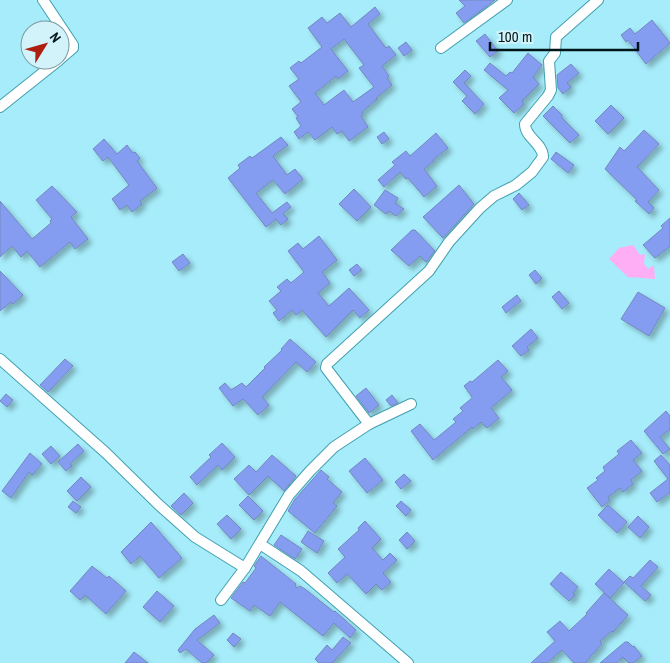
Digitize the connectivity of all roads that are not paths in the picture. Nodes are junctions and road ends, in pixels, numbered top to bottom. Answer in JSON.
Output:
{"nodes":[{"id":1,"x":43,"y":0,"type":"edge"},
{"id":2,"x":508,"y":0,"type":"edge"},
{"id":3,"x":598,"y":0,"type":"edge"},
{"id":4,"x":56,"y":20,"type":"edge"},
{"id":5,"x":441,"y":48,"type":"dead end"},
{"id":6,"x":46,"y":70,"type":"edge"},
{"id":7,"x":0,"y":107,"type":"edge"},
{"id":8,"x":0,"y":359,"type":"edge"},
{"id":9,"x":411,"y":404,"type":"dead end"},
{"id":10,"x":369,"y":424,"type":"junction"},
{"id":11,"x":260,"y":544,"type":"junction"},
{"id":12,"x":245,"y":568,"type":"junction"},
{"id":13,"x":220,"y":600,"type":"dead end"},
{"id":14,"x":408,"y":663,"type":"edge"}],
"edges":[{"from":1,"to":4,"type":"street"},
{"from":2,"to":5,"type":"street"},
{"from":3,"to":10,"type":"street"},
{"from":6,"to":7,"type":"street"},
{"from":8,"to":12,"type":"street"},
{"from":9,"to":10,"type":"street"},
{"from":10,"to":11,"type":"street"},
{"from":11,"to":12,"type":"street"},
{"from":11,"to":14,"type":"street"},
{"from":12,"to":13,"type":"street"}]}
